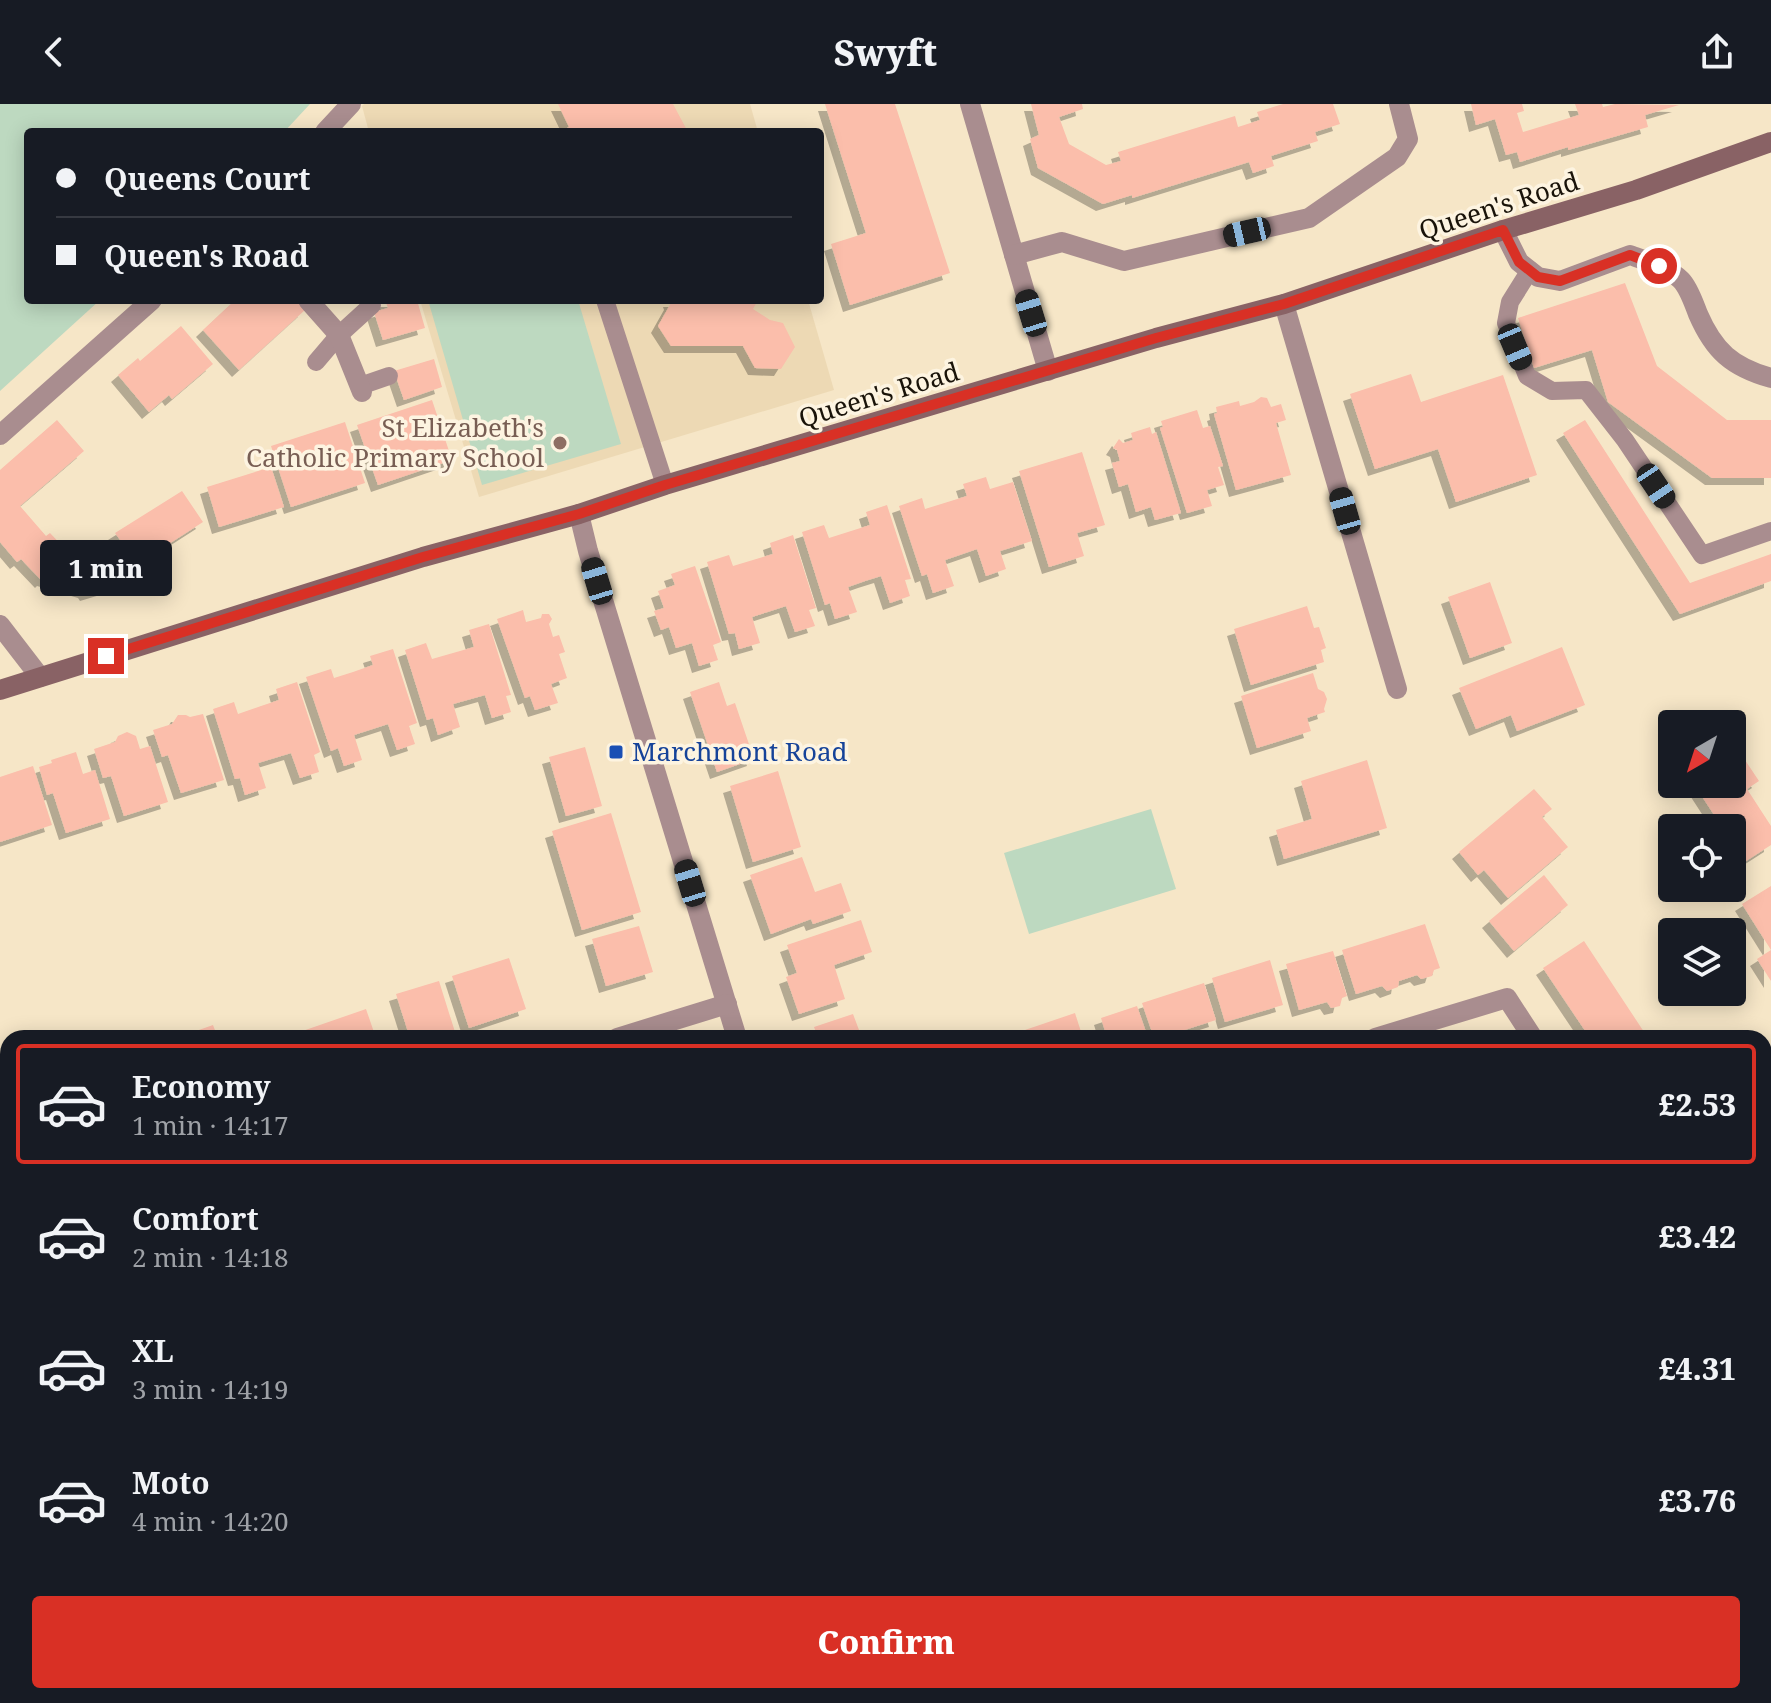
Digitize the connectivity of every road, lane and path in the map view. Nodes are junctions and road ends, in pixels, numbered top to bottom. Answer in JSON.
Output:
{"nodes":[{"id":1,"x":351,"y":104,"type":"edge"},
{"id":2,"x":970,"y":104,"type":"edge"},
{"id":3,"x":1399,"y":104,"type":"edge"},
{"id":4,"x":329,"y":128,"type":"edge"},
{"id":5,"x":1771,"y":142,"type":"edge"},
{"id":6,"x":1503,"y":230,"type":"junction"},
{"id":7,"x":1014,"y":255,"type":"junction"},
{"id":8,"x":1530,"y":270,"type":"junction"},
{"id":9,"x":147,"y":304,"type":"edge"},
{"id":10,"x":312,"y":304,"type":"edge"},
{"id":11,"x":606,"y":304,"type":"edge"},
{"id":12,"x":1284,"y":304,"type":"junction"},
{"id":13,"x":372,"y":305,"type":"dead end"},
{"id":14,"x":339,"y":335,"type":"junction"},
{"id":15,"x":316,"y":362,"type":"dead end"},
{"id":16,"x":1048,"y":371,"type":"junction"},
{"id":17,"x":389,"y":376,"type":"dead end"},
{"id":18,"x":1771,"y":378,"type":"edge"},
{"id":19,"x":361,"y":389,"type":"joint"},
{"id":20,"x":0,"y":435,"type":"edge"},
{"id":21,"x":665,"y":485,"type":"junction"},
{"id":22,"x":579,"y":514,"type":"junction"},
{"id":23,"x":1771,"y":531,"type":"edge"},
{"id":24,"x":0,"y":625,"type":"edge"},
{"id":25,"x":40,"y":677,"type":"junction"},
{"id":26,"x":1397,"y":689,"type":"dead end"},
{"id":27,"x":0,"y":690,"type":"edge"},
{"id":28,"x":727,"y":1004,"type":"junction"},
{"id":29,"x":643,"y":1030,"type":"edge"},
{"id":30,"x":735,"y":1030,"type":"edge"},
{"id":31,"x":1401,"y":1030,"type":"edge"},
{"id":32,"x":1528,"y":1030,"type":"edge"}],
"edges":[{"from":1,"to":4,"type":"street"},
{"from":2,"to":7,"type":"street"},
{"from":3,"to":7,"type":"street"},
{"from":5,"to":6,"type":"main road","name":"Queen's Road"},
{"from":6,"to":8,"type":"street"},
{"from":6,"to":12,"type":"main road","name":"Queen's Road"},
{"from":7,"to":16,"type":"street"},
{"from":8,"to":18,"type":"street"},
{"from":8,"to":23,"type":"lane"},
{"from":9,"to":20,"type":"street"},
{"from":10,"to":14,"type":"street"},
{"from":11,"to":21,"type":"lane"},
{"from":12,"to":16,"type":"main road","name":"Queen's Road"},
{"from":12,"to":26,"type":"street"},
{"from":13,"to":14,"type":"lane"},
{"from":14,"to":15,"type":"lane"},
{"from":14,"to":19,"type":"street"},
{"from":16,"to":21,"type":"main road","name":"Queen's Road"},
{"from":17,"to":19,"type":"lane"},
{"from":21,"to":22,"type":"main road","name":"Queen's Road"},
{"from":22,"to":25,"type":"main road","name":"Queen's Road"},
{"from":22,"to":28,"type":"street"},
{"from":24,"to":25,"type":"street"},
{"from":25,"to":27,"type":"main road","name":"Queen's Road"},
{"from":28,"to":29,"type":"street"},
{"from":28,"to":30,"type":"street"},
{"from":31,"to":32,"type":"street"}]}
